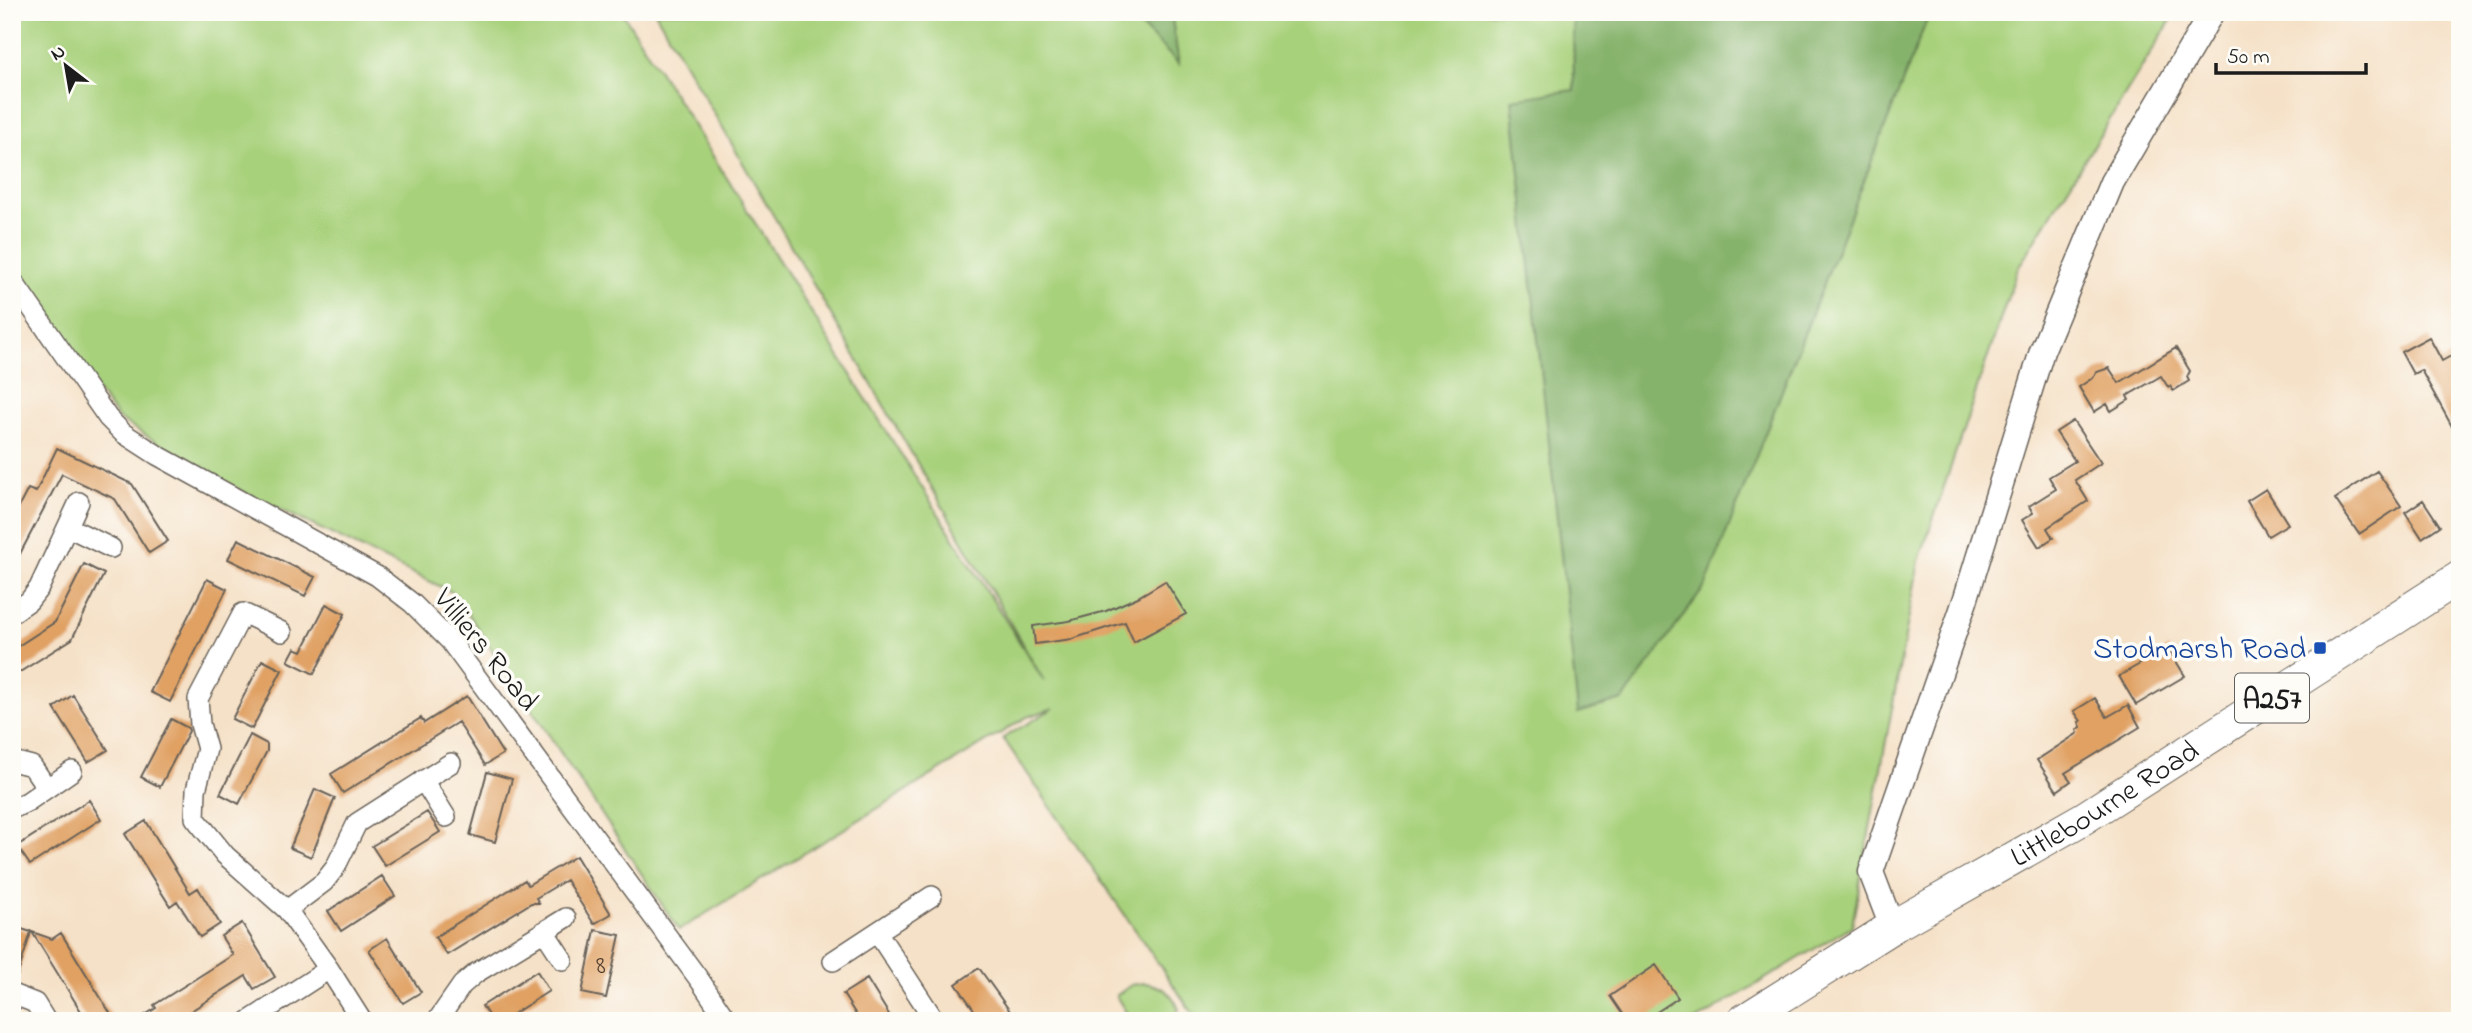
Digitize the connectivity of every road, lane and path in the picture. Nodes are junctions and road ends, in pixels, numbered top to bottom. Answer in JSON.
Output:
{"nodes":[{"id":1,"x":2212,"y":12,"type":"edge"},
{"id":2,"x":12,"y":280,"type":"edge"},
{"id":3,"x":79,"y":502,"type":"dead end"},
{"id":4,"x":68,"y":527,"type":"junction"},
{"id":5,"x":111,"y":548,"type":"dead end"},
{"id":6,"x":2460,"y":578,"type":"edge"},
{"id":7,"x":12,"y":613,"type":"edge"},
{"id":8,"x":282,"y":632,"type":"dead end"},
{"id":9,"x":12,"y":761,"type":"edge"},
{"id":10,"x":451,"y":763,"type":"dead end"},
{"id":11,"x":72,"y":771,"type":"dead end"},
{"id":12,"x":423,"y":780,"type":"junction"},
{"id":13,"x":47,"y":788,"type":"junction"},
{"id":14,"x":12,"y":809,"type":"edge"},
{"id":15,"x":446,"y":817,"type":"dead end"},
{"id":16,"x":932,"y":896,"type":"dead end"},
{"id":17,"x":287,"y":910,"type":"junction"},
{"id":18,"x":566,"y":918,"type":"dead end"},
{"id":19,"x":1892,"y":927,"type":"junction"},
{"id":20,"x":544,"y":931,"type":"junction"},
{"id":21,"x":877,"y":932,"type":"junction"},
{"id":22,"x":563,"y":960,"type":"dead end"},
{"id":23,"x":833,"y":961,"type":"dead end"},
{"id":24,"x":329,"y":969,"type":"junction"},
{"id":25,"x":12,"y":995,"type":"edge"},
{"id":26,"x":46,"y":1021,"type":"edge"},
{"id":27,"x":249,"y":1021,"type":"edge"},
{"id":28,"x":362,"y":1021,"type":"edge"},
{"id":29,"x":437,"y":1021,"type":"edge"},
{"id":30,"x":727,"y":1021,"type":"edge"},
{"id":31,"x":935,"y":1021,"type":"edge"},
{"id":32,"x":1743,"y":1021,"type":"edge"}],
"edges":[{"from":1,"to":19,"type":"street"},
{"from":2,"to":30,"type":"street","name":"Villiers Road"},
{"from":3,"to":4,"type":"street"},
{"from":4,"to":5,"type":"street"},
{"from":4,"to":7,"type":"street"},
{"from":6,"to":19,"type":"main road","name":"Littlebourne Road","number":"A257"},
{"from":8,"to":17,"type":"street"},
{"from":9,"to":13,"type":"street"},
{"from":10,"to":12,"type":"street"},
{"from":11,"to":13,"type":"street"},
{"from":12,"to":15,"type":"street"},
{"from":12,"to":17,"type":"street"},
{"from":13,"to":14,"type":"street"},
{"from":16,"to":21,"type":"street"},
{"from":17,"to":24,"type":"street"},
{"from":18,"to":20,"type":"street"},
{"from":19,"to":32,"type":"main road","name":"Littlebourne Road","number":"A257"},
{"from":20,"to":22,"type":"street"},
{"from":20,"to":29,"type":"street"},
{"from":21,"to":23,"type":"street"},
{"from":21,"to":31,"type":"street"},
{"from":24,"to":27,"type":"street"},
{"from":24,"to":28,"type":"street"},
{"from":25,"to":26,"type":"street"}]}
